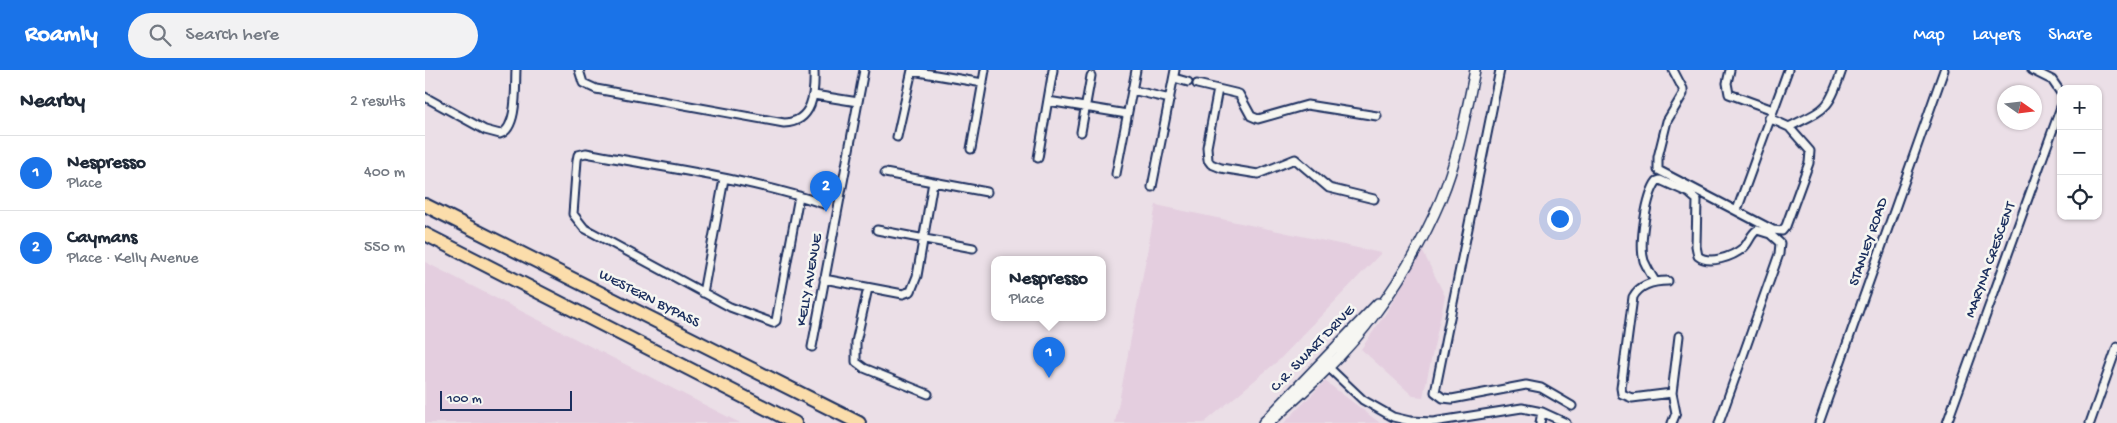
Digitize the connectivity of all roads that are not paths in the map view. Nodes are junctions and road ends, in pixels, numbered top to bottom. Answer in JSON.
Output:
{"nodes":[{"id":1,"x":516,"y":70,"type":"edge"},
{"id":2,"x":579,"y":70,"type":"edge"},
{"id":3,"x":814,"y":70,"type":"edge"},
{"id":4,"x":864,"y":70,"type":"edge"},
{"id":5,"x":912,"y":70,"type":"edge"},
{"id":6,"x":985,"y":70,"type":"edge"},
{"id":7,"x":1053,"y":70,"type":"edge"},
{"id":8,"x":1136,"y":70,"type":"edge"},
{"id":9,"x":1175,"y":70,"type":"edge"},
{"id":10,"x":1475,"y":70,"type":"edge"},
{"id":11,"x":1500,"y":70,"type":"edge"},
{"id":12,"x":1673,"y":70,"type":"edge"},
{"id":13,"x":1731,"y":70,"type":"edge"},
{"id":14,"x":1788,"y":70,"type":"edge"},
{"id":15,"x":1842,"y":70,"type":"edge"},
{"id":16,"x":1944,"y":70,"type":"edge"},
{"id":17,"x":2032,"y":70,"type":"edge"},
{"id":18,"x":1091,"y":76,"type":"dead end"},
{"id":19,"x":1174,"y":78,"type":"junction"},
{"id":20,"x":1188,"y":82,"type":"dead end"},
{"id":21,"x":983,"y":84,"type":"junction"},
{"id":22,"x":1197,"y":84,"type":"dead end"},
{"id":23,"x":2057,"y":87,"type":"edge"},
{"id":24,"x":1217,"y":89,"type":"junction"},
{"id":25,"x":1132,"y":90,"type":"junction"},
{"id":26,"x":814,"y":95,"type":"junction"},
{"id":27,"x":425,"y":97,"type":"edge"},
{"id":28,"x":1170,"y":98,"type":"junction"},
{"id":29,"x":1048,"y":101,"type":"junction"},
{"id":30,"x":858,"y":102,"type":"junction"},
{"id":31,"x":1085,"y":107,"type":"junction"},
{"id":32,"x":1773,"y":110,"type":"junction"},
{"id":33,"x":1127,"y":114,"type":"junction"},
{"id":34,"x":1377,"y":116,"type":"dead end"},
{"id":35,"x":1769,"y":118,"type":"junction"},
{"id":36,"x":2057,"y":118,"type":"edge"},
{"id":37,"x":1789,"y":127,"type":"junction"},
{"id":38,"x":1081,"y":132,"type":"dead end"},
{"id":39,"x":897,"y":137,"type":"dead end"},
{"id":40,"x":971,"y":150,"type":"dead end"},
{"id":41,"x":1038,"y":158,"type":"dead end"},
{"id":42,"x":885,"y":173,"type":"dead end"},
{"id":43,"x":1116,"y":174,"type":"dead end"},
{"id":44,"x":724,"y":179,"type":"junction"},
{"id":45,"x":933,"y":182,"type":"junction"},
{"id":46,"x":1152,"y":187,"type":"dead end"},
{"id":47,"x":987,"y":192,"type":"dead end"},
{"id":48,"x":799,"y":196,"type":"junction"},
{"id":49,"x":1374,"y":199,"type":"dead end"},
{"id":50,"x":425,"y":205,"type":"edge"},
{"id":51,"x":830,"y":206,"type":"junction"},
{"id":52,"x":1737,"y":210,"type":"junction"},
{"id":53,"x":877,"y":230,"type":"dead end"},
{"id":54,"x":425,"y":234,"type":"edge"},
{"id":55,"x":923,"y":238,"type":"junction"},
{"id":56,"x":973,"y":248,"type":"dead end"},
{"id":57,"x":824,"y":279,"type":"junction"},
{"id":58,"x":1655,"y":281,"type":"junction"},
{"id":59,"x":1668,"y":281,"type":"dead end"},
{"id":60,"x":868,"y":288,"type":"junction"},
{"id":61,"x":703,"y":293,"type":"junction"},
{"id":62,"x":1679,"y":336,"type":"dead end"},
{"id":63,"x":812,"y":347,"type":"dead end"},
{"id":64,"x":2117,"y":347,"type":"edge"},
{"id":65,"x":1325,"y":363,"type":"junction"},
{"id":66,"x":1672,"y":393,"type":"junction"},
{"id":67,"x":928,"y":394,"type":"dead end"},
{"id":68,"x":1573,"y":406,"type":"dead end"},
{"id":69,"x":1542,"y":412,"type":"junction"},
{"id":70,"x":795,"y":423,"type":"edge"},
{"id":71,"x":859,"y":423,"type":"edge"},
{"id":72,"x":1263,"y":423,"type":"edge"},
{"id":73,"x":1269,"y":423,"type":"edge"},
{"id":74,"x":1540,"y":423,"type":"edge"},
{"id":75,"x":1566,"y":423,"type":"edge"},
{"id":76,"x":1672,"y":423,"type":"edge"},
{"id":77,"x":1719,"y":423,"type":"edge"},
{"id":78,"x":1819,"y":423,"type":"edge"},
{"id":79,"x":1947,"y":423,"type":"edge"},
{"id":80,"x":2090,"y":423,"type":"edge"}],
"edges":[{"from":1,"to":27,"type":"street"},
{"from":2,"to":26,"type":"street"},
{"from":3,"to":26,"type":"street"},
{"from":4,"to":30,"type":"street","name":"KELLY AVENUE"},
{"from":5,"to":21,"type":"street"},
{"from":5,"to":39,"type":"street"},
{"from":6,"to":21,"type":"street"},
{"from":7,"to":29,"type":"street"},
{"from":8,"to":25,"type":"street"},
{"from":9,"to":19,"type":"street"},
{"from":10,"to":65,"type":"street","name":"C.R. SWART DRIVE"},
{"from":11,"to":68,"type":"street"},
{"from":12,"to":52,"type":"street"},
{"from":13,"to":32,"type":"street"},
{"from":14,"to":32,"type":"street"},
{"from":15,"to":37,"type":"street"},
{"from":16,"to":78,"type":"street","name":"STANLEY ROAD"},
{"from":17,"to":23,"type":"street"},
{"from":18,"to":31,"type":"street"},
{"from":19,"to":20,"type":"street"},
{"from":19,"to":28,"type":"street"},
{"from":21,"to":40,"type":"street"},
{"from":22,"to":24,"type":"street"},
{"from":24,"to":34,"type":"street"},
{"from":24,"to":49,"type":"street"},
{"from":25,"to":28,"type":"street"},
{"from":25,"to":33,"type":"street"},
{"from":26,"to":30,"type":"street"},
{"from":28,"to":46,"type":"street"},
{"from":29,"to":31,"type":"street"},
{"from":29,"to":41,"type":"street"},
{"from":30,"to":51,"type":"street","name":"KELLY AVENUE"},
{"from":31,"to":33,"type":"street"},
{"from":31,"to":38,"type":"street"},
{"from":32,"to":35,"type":"street"},
{"from":33,"to":43,"type":"street"},
{"from":35,"to":37,"type":"street"},
{"from":35,"to":52,"type":"street"},
{"from":36,"to":79,"type":"street","name":"MARYNA CRESCENT"},
{"from":37,"to":52,"type":"street"},
{"from":42,"to":45,"type":"street"},
{"from":44,"to":48,"type":"street"},
{"from":44,"to":61,"type":"street"},
{"from":44,"to":61,"type":"street"},
{"from":45,"to":47,"type":"street"},
{"from":45,"to":55,"type":"street"},
{"from":48,"to":51,"type":"street"},
{"from":48,"to":61,"type":"street"},
{"from":50,"to":71,"type":"highway","name":"WESTERN BYPASS"},
{"from":51,"to":57,"type":"street","name":"KELLY AVENUE"},
{"from":53,"to":55,"type":"street"},
{"from":54,"to":70,"type":"highway"},
{"from":55,"to":56,"type":"street"},
{"from":55,"to":60,"type":"street"},
{"from":57,"to":60,"type":"street"},
{"from":57,"to":63,"type":"street","name":"KELLY AVENUE"},
{"from":58,"to":59,"type":"street"},
{"from":58,"to":66,"type":"street"},
{"from":58,"to":77,"type":"street"},
{"from":60,"to":67,"type":"street"},
{"from":62,"to":66,"type":"street"},
{"from":64,"to":80,"type":"street"},
{"from":65,"to":69,"type":"street"},
{"from":65,"to":72,"type":"street","name":"C.R. SWART DRIVE"},
{"from":65,"to":73,"type":"street","name":"C.R. SWART DRIVE"},
{"from":66,"to":76,"type":"street"},
{"from":69,"to":74,"type":"street"},
{"from":69,"to":75,"type":"street"}]}
